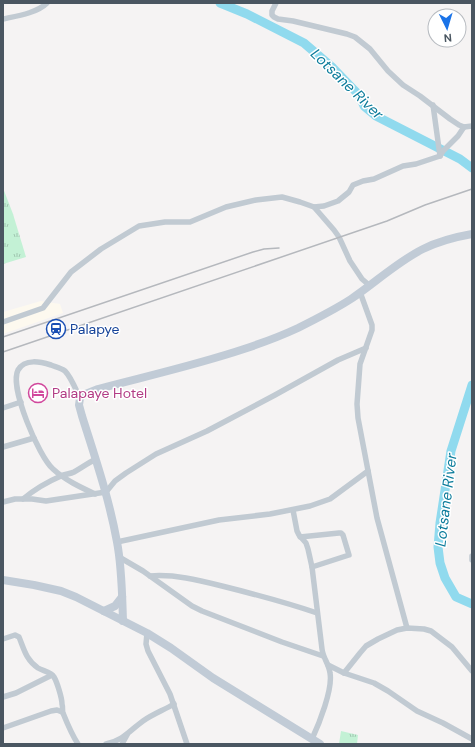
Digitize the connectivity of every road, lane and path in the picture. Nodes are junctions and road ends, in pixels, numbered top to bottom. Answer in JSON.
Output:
{"nodes":[{"id":1,"x":47,"y":3,"type":"edge"},
{"id":2,"x":276,"y":3,"type":"edge"},
{"id":3,"x":3,"y":19,"type":"edge"},
{"id":4,"x":433,"y":105,"type":"junction"},
{"id":5,"x":472,"y":126,"type":"edge"},
{"id":6,"x":464,"y":127,"type":"junction"},
{"id":7,"x":440,"y":156,"type":"junction"},
{"id":8,"x":314,"y":208,"type":"junction"},
{"id":9,"x":472,"y":234,"type":"edge"},
{"id":10,"x":369,"y":286,"type":"junction"},
{"id":11,"x":360,"y":292,"type":"junction"},
{"id":12,"x":3,"y":322,"type":"edge"},
{"id":13,"x":366,"y":348,"type":"junction"},
{"id":14,"x":80,"y":398,"type":"junction"},
{"id":15,"x":21,"y":402,"type":"junction"},
{"id":16,"x":3,"y":408,"type":"edge"},
{"id":17,"x":34,"y":438,"type":"junction"},
{"id":18,"x":3,"y":447,"type":"edge"},
{"id":19,"x":96,"y":459,"type":"junction"},
{"id":20,"x":368,"y":471,"type":"junction"},
{"id":21,"x":61,"y":476,"type":"junction"},
{"id":22,"x":106,"y":492,"type":"junction"},
{"id":23,"x":95,"y":494,"type":"junction"},
{"id":24,"x":23,"y":499,"type":"junction"},
{"id":25,"x":3,"y":502,"type":"edge"},
{"id":26,"x":293,"y":510,"type":"junction"},
{"id":27,"x":300,"y":537,"type":"junction"},
{"id":28,"x":117,"y":542,"type":"junction"},
{"id":29,"x":472,"y":556,"type":"edge"},
{"id":30,"x":119,"y":558,"type":"junction"},
{"id":31,"x":472,"y":560,"type":"edge"},
{"id":32,"x":312,"y":567,"type":"junction"},
{"id":33,"x":150,"y":576,"type":"junction"},
{"id":34,"x":3,"y":580,"type":"edge"},
{"id":35,"x":122,"y":596,"type":"junction"},
{"id":36,"x":104,"y":611,"type":"junction"},
{"id":37,"x":317,"y":613,"type":"junction"},
{"id":38,"x":123,"y":621,"type":"junction"},
{"id":39,"x":407,"y":628,"type":"junction"},
{"id":40,"x":147,"y":633,"type":"junction"},
{"id":41,"x":3,"y":639,"type":"edge"},
{"id":42,"x":323,"y":656,"type":"junction"},
{"id":43,"x":328,"y":665,"type":"junction"},
{"id":44,"x":472,"y":671,"type":"edge"},
{"id":45,"x":344,"y":673,"type":"junction"},
{"id":46,"x":52,"y":675,"type":"junction"},
{"id":47,"x":3,"y":697,"type":"edge"},
{"id":48,"x":174,"y":704,"type":"junction"},
{"id":49,"x":62,"y":712,"type":"junction"},
{"id":50,"x":3,"y":728,"type":"edge"},
{"id":51,"x":127,"y":735,"type":"junction"},
{"id":52,"x":470,"y":738,"type":"edge"},
{"id":53,"x":312,"y":739,"type":"junction"},
{"id":54,"x":78,"y":744,"type":"edge"},
{"id":55,"x":106,"y":744,"type":"edge"},
{"id":56,"x":122,"y":744,"type":"edge"},
{"id":57,"x":187,"y":744,"type":"edge"},
{"id":58,"x":320,"y":744,"type":"edge"},
{"id":59,"x":465,"y":744,"type":"edge"}],
"edges":[{"from":1,"to":3,"type":"street"},
{"from":2,"to":4,"type":"street"},
{"from":4,"to":6,"type":"street"},
{"from":4,"to":7,"type":"street"},
{"from":5,"to":6,"type":"street"},
{"from":6,"to":7,"type":"street"},
{"from":7,"to":8,"type":"street"},
{"from":8,"to":10,"type":"street"},
{"from":8,"to":12,"type":"street"},
{"from":9,"to":10,"type":"street"},
{"from":10,"to":11,"type":"street"},
{"from":11,"to":13,"type":"street"},
{"from":11,"to":14,"type":"street"},
{"from":13,"to":20,"type":"street"},
{"from":13,"to":22,"type":"street"},
{"from":14,"to":15,"type":"street"},
{"from":14,"to":19,"type":"street"},
{"from":15,"to":16,"type":"street"},
{"from":15,"to":17,"type":"street"},
{"from":17,"to":18,"type":"street"},
{"from":17,"to":21,"type":"street"},
{"from":19,"to":21,"type":"street"},
{"from":19,"to":22,"type":"street"},
{"from":20,"to":26,"type":"street"},
{"from":20,"to":39,"type":"street"},
{"from":21,"to":23,"type":"street"},
{"from":21,"to":24,"type":"street"},
{"from":22,"to":23,"type":"street"},
{"from":22,"to":28,"type":"street"},
{"from":23,"to":24,"type":"street"},
{"from":24,"to":25,"type":"street"},
{"from":26,"to":27,"type":"street"},
{"from":26,"to":28,"type":"street"},
{"from":27,"to":32,"type":"street"},
{"from":27,"to":32,"type":"street"},
{"from":28,"to":30,"type":"street"},
{"from":29,"to":31,"type":"street"},
{"from":30,"to":33,"type":"street"},
{"from":30,"to":35,"type":"street"},
{"from":32,"to":37,"type":"street"},
{"from":33,"to":37,"type":"street"},
{"from":33,"to":42,"type":"street"},
{"from":34,"to":36,"type":"street"},
{"from":35,"to":36,"type":"street"},
{"from":35,"to":38,"type":"street"},
{"from":36,"to":38,"type":"street"},
{"from":37,"to":42,"type":"street"},
{"from":38,"to":40,"type":"street"},
{"from":39,"to":44,"type":"street"},
{"from":39,"to":45,"type":"street"},
{"from":40,"to":48,"type":"street"},
{"from":40,"to":53,"type":"street"},
{"from":41,"to":46,"type":"street"},
{"from":42,"to":43,"type":"street"},
{"from":43,"to":45,"type":"street"},
{"from":43,"to":53,"type":"street"},
{"from":45,"to":52,"type":"street"},
{"from":46,"to":47,"type":"street"},
{"from":46,"to":49,"type":"street"},
{"from":48,"to":51,"type":"street"},
{"from":48,"to":57,"type":"street"},
{"from":49,"to":50,"type":"street"},
{"from":49,"to":54,"type":"street"},
{"from":51,"to":55,"type":"street"},
{"from":51,"to":56,"type":"street"},
{"from":52,"to":59,"type":"street"},
{"from":53,"to":58,"type":"street"}]}
